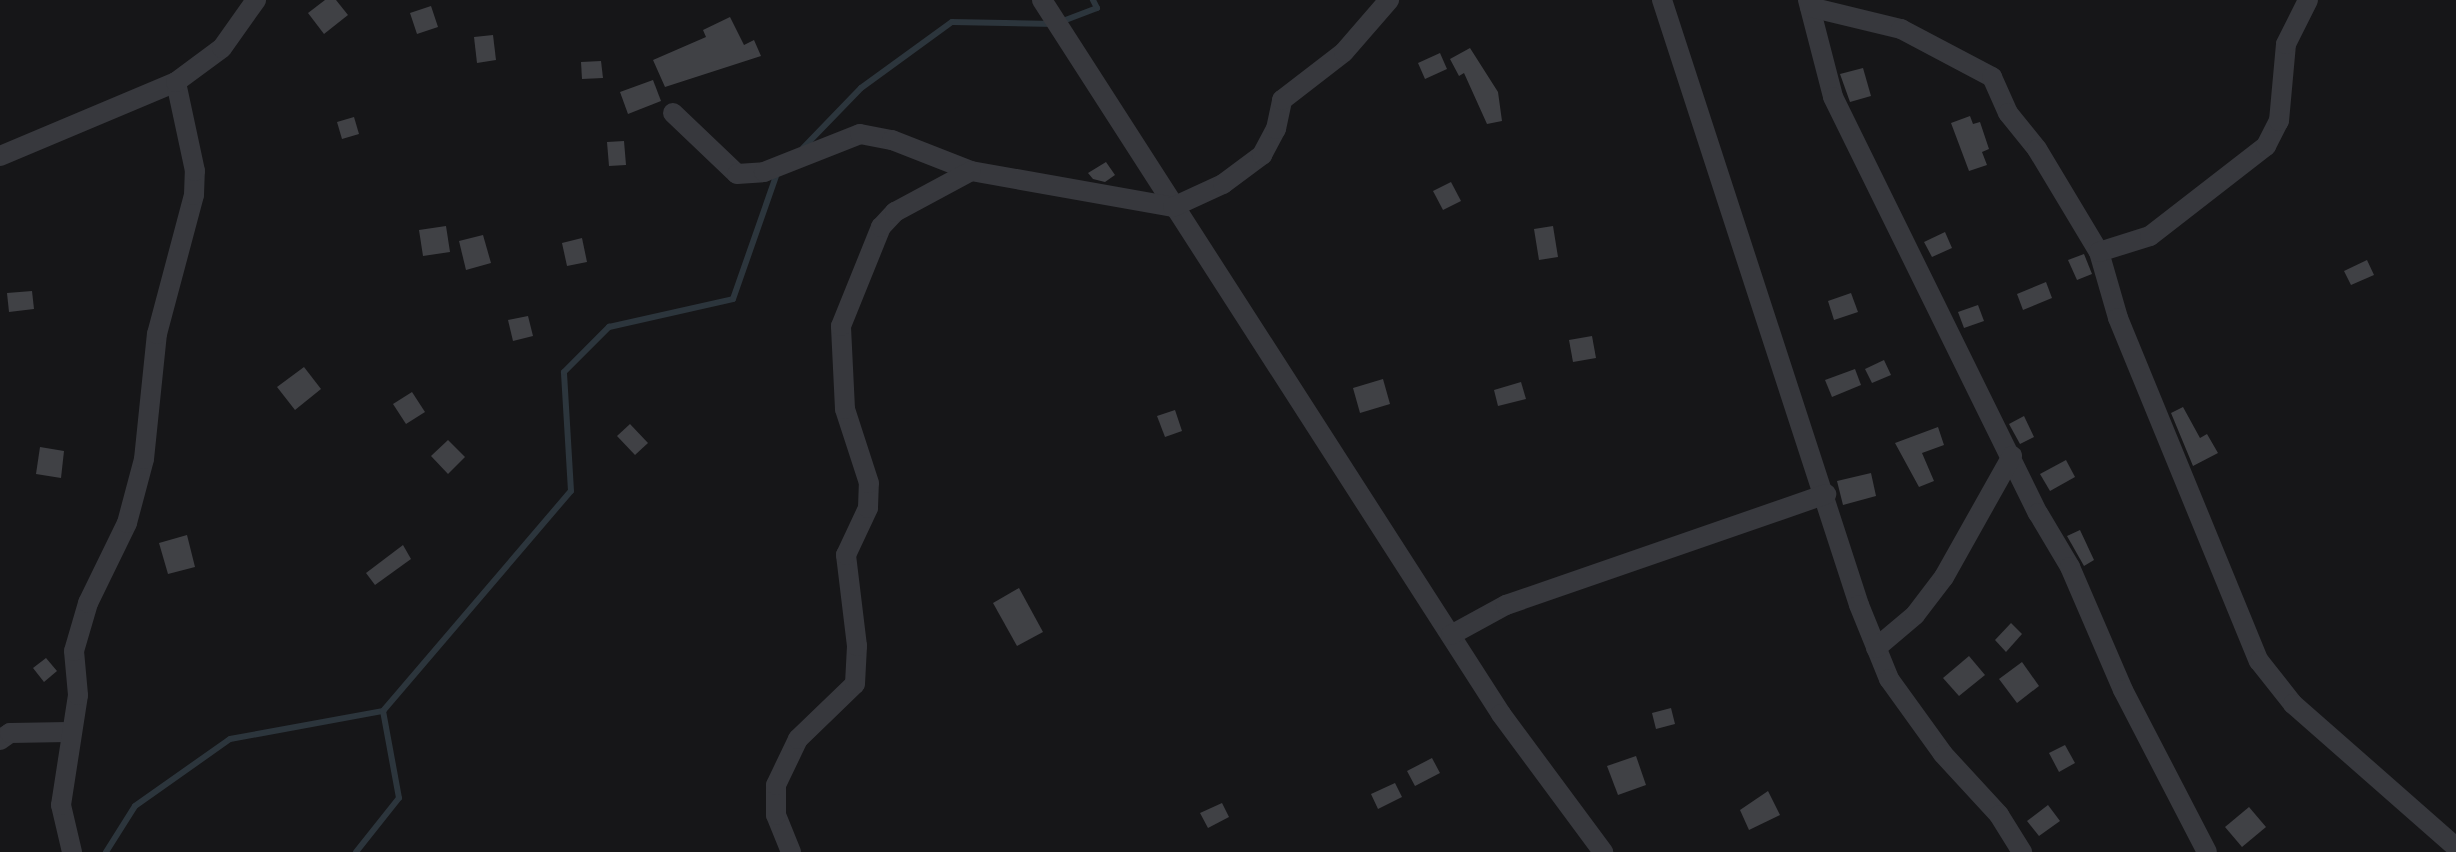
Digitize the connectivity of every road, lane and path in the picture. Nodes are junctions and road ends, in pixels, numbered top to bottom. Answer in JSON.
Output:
{"nodes":[{"id":1,"x":256,"y":0,"type":"edge"},
{"id":2,"x":1042,"y":0,"type":"edge"},
{"id":3,"x":1389,"y":0,"type":"edge"},
{"id":4,"x":1662,"y":0,"type":"edge"},
{"id":5,"x":2308,"y":0,"type":"edge"},
{"id":6,"x":1809,"y":4,"type":"edge"},
{"id":7,"x":176,"y":82,"type":"junction"},
{"id":8,"x":673,"y":113,"type":"dead end"},
{"id":9,"x":0,"y":156,"type":"edge"},
{"id":10,"x":971,"y":171,"type":"junction"},
{"id":11,"x":1173,"y":207,"type":"junction"},
{"id":12,"x":2099,"y":252,"type":"junction"},
{"id":13,"x":2012,"y":456,"type":"junction"},
{"id":14,"x":1826,"y":494,"type":"junction"},
{"id":15,"x":1451,"y":635,"type":"junction"},
{"id":16,"x":1876,"y":648,"type":"junction"},
{"id":17,"x":68,"y":732,"type":"junction"},
{"id":18,"x":0,"y":740,"type":"edge"},
{"id":19,"x":2456,"y":847,"type":"edge"},
{"id":20,"x":72,"y":852,"type":"edge"},
{"id":21,"x":791,"y":852,"type":"edge"},
{"id":22,"x":1603,"y":852,"type":"edge"},
{"id":23,"x":2022,"y":852,"type":"edge"},
{"id":24,"x":2207,"y":852,"type":"edge"}],
"edges":[{"from":1,"to":7,"type":"street"},
{"from":2,"to":11,"type":"street"},
{"from":3,"to":11,"type":"street"},
{"from":4,"to":14,"type":"street"},
{"from":5,"to":12,"type":"street"},
{"from":6,"to":12,"type":"street"},
{"from":6,"to":13,"type":"street"},
{"from":7,"to":9,"type":"street"},
{"from":7,"to":17,"type":"street"},
{"from":8,"to":10,"type":"street"},
{"from":10,"to":11,"type":"street"},
{"from":10,"to":21,"type":"street"},
{"from":11,"to":15,"type":"street"},
{"from":12,"to":19,"type":"street"},
{"from":13,"to":16,"type":"street"},
{"from":13,"to":24,"type":"street"},
{"from":14,"to":15,"type":"street"},
{"from":14,"to":16,"type":"street"},
{"from":15,"to":22,"type":"street"},
{"from":16,"to":23,"type":"street"},
{"from":17,"to":18,"type":"street"},
{"from":17,"to":20,"type":"street"}]}
